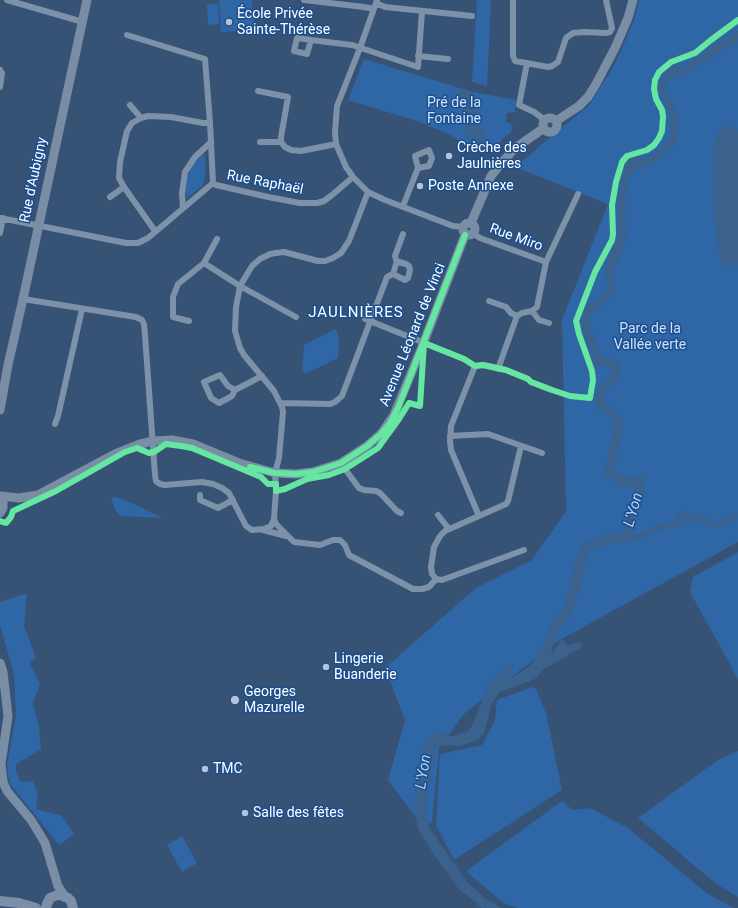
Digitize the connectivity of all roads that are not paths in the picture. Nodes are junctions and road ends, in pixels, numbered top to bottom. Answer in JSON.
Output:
{"nodes":[{"id":1,"x":7,"y":0,"type":"edge"},
{"id":2,"x":87,"y":0,"type":"edge"},
{"id":3,"x":304,"y":0,"type":"edge"},
{"id":4,"x":513,"y":0,"type":"edge"},
{"id":5,"x":606,"y":0,"type":"edge"},
{"id":6,"x":633,"y":0,"type":"edge"},
{"id":7,"x":375,"y":4,"type":"edge"},
{"id":8,"x":422,"y":11,"type":"junction"},
{"id":9,"x":472,"y":16,"type":"dead end"},
{"id":10,"x":83,"y":22,"type":"junction"},
{"id":11,"x":127,"y":35,"type":"dead end"},
{"id":12,"x":311,"y":40,"type":"dead end"},
{"id":13,"x":360,"y":48,"type":"junction"},
{"id":14,"x":418,"y":56,"type":"junction"},
{"id":15,"x":448,"y":59,"type":"dead end"},
{"id":16,"x":527,"y":63,"type":"junction"},
{"id":17,"x":0,"y":70,"type":"edge"},
{"id":18,"x":0,"y":87,"type":"edge"},
{"id":19,"x":258,"y":91,"type":"dead end"},
{"id":20,"x":130,"y":105,"type":"dead end"},
{"id":21,"x":141,"y":118,"type":"junction"},
{"id":22,"x":210,"y":123,"type":"junction"},
{"id":23,"x":544,"y":124,"type":"junction"},
{"id":24,"x":211,"y":142,"type":"junction"},
{"id":25,"x":260,"y":142,"type":"dead end"},
{"id":26,"x":281,"y":142,"type":"junction"},
{"id":27,"x":336,"y":144,"type":"junction"},
{"id":28,"x":418,"y":168,"type":"dead end"},
{"id":29,"x":353,"y":177,"type":"junction"},
{"id":30,"x":213,"y":183,"type":"junction"},
{"id":31,"x":124,"y":187,"type":"junction"},
{"id":32,"x":368,"y":192,"type":"junction"},
{"id":33,"x":578,"y":194,"type":"dead end"},
{"id":34,"x":110,"y":197,"type":"dead end"},
{"id":35,"x":403,"y":206,"type":"junction"},
{"id":36,"x":183,"y":208,"type":"junction"},
{"id":37,"x":2,"y":218,"type":"edge"},
{"id":38,"x":38,"y":226,"type":"junction"},
{"id":39,"x":468,"y":230,"type":"junction"},
{"id":40,"x":156,"y":231,"type":"junction"},
{"id":41,"x":0,"y":233,"type":"edge"},
{"id":42,"x":403,"y":234,"type":"dead end"},
{"id":43,"x":217,"y":239,"type":"dead end"},
{"id":44,"x":546,"y":262,"type":"junction"},
{"id":45,"x":204,"y":263,"type":"junction"},
{"id":46,"x":397,"y":263,"type":"junction"},
{"id":47,"x":393,"y":274,"type":"junction"},
{"id":48,"x":240,"y":286,"type":"junction"},
{"id":49,"x":23,"y":299,"type":"junction"},
{"id":50,"x":489,"y":301,"type":"dead end"},
{"id":51,"x":82,"y":309,"type":"junction"},
{"id":52,"x":532,"y":311,"type":"junction"},
{"id":53,"x":517,"y":316,"type":"junction"},
{"id":54,"x":296,"y":317,"type":"dead end"},
{"id":55,"x":368,"y":320,"type":"junction"},
{"id":56,"x":189,"y":321,"type":"dead end"},
{"id":57,"x":549,"y":323,"type":"dead end"},
{"id":58,"x":424,"y":343,"type":"junction"},
{"id":59,"x":8,"y":365,"type":"junction"},
{"id":60,"x":475,"y":366,"type":"junction"},
{"id":61,"x":498,"y":369,"type":"junction"},
{"id":62,"x":262,"y":376,"type":"junction"},
{"id":63,"x":0,"y":390,"type":"edge"},
{"id":64,"x":235,"y":390,"type":"junction"},
{"id":65,"x":552,"y":390,"type":"dead end"},
{"id":66,"x":281,"y":403,"type":"junction"},
{"id":67,"x":0,"y":410,"type":"edge"},
{"id":68,"x":55,"y":424,"type":"dead end"},
{"id":69,"x":450,"y":436,"type":"junction"},
{"id":70,"x":153,"y":441,"type":"junction"},
{"id":71,"x":521,"y":446,"type":"junction"},
{"id":72,"x":542,"y":453,"type":"dead end"},
{"id":73,"x":345,"y":469,"type":"dead end"},
{"id":74,"x":275,"y":473,"type":"junction"},
{"id":75,"x":200,"y":495,"type":"dead end"},
{"id":76,"x":0,"y":496,"type":"edge"},
{"id":77,"x":19,"y":498,"type":"junction"},
{"id":78,"x":233,"y":500,"type":"junction"},
{"id":79,"x":2,"y":509,"type":"edge"},
{"id":80,"x":401,"y":513,"type":"dead end"},
{"id":81,"x":438,"y":515,"type":"dead end"},
{"id":82,"x":480,"y":516,"type":"junction"},
{"id":83,"x":274,"y":519,"type":"junction"},
{"id":84,"x":261,"y":530,"type":"junction"},
{"id":85,"x":449,"y":530,"type":"junction"},
{"id":86,"x":286,"y":536,"type":"junction"},
{"id":87,"x":524,"y":550,"type":"dead end"},
{"id":88,"x":436,"y":579,"type":"junction"},
{"id":89,"x":0,"y":663,"type":"edge"},
{"id":90,"x":52,"y":867,"type":"junction"},
{"id":91,"x":64,"y":896,"type":"junction"},
{"id":92,"x":0,"y":901,"type":"edge"},
{"id":93,"x":49,"y":902,"type":"edge"},
{"id":94,"x":19,"y":904,"type":"junction"},
{"id":95,"x":75,"y":907,"type":"edge"},
{"id":96,"x":36,"y":908,"type":"edge"}],
"edges":[{"from":1,"to":10,"type":"street"},
{"from":2,"to":10,"type":"street","name":"Rue d'Aubigny"},
{"from":3,"to":7,"type":"street"},
{"from":4,"to":16,"type":"street"},
{"from":5,"to":16,"type":"street"},
{"from":6,"to":23,"type":"street","name":"Avenue Léonard de Vinci"},
{"from":7,"to":8,"type":"street"},
{"from":7,"to":13,"type":"street"},
{"from":8,"to":9,"type":"street"},
{"from":8,"to":14,"type":"street"},
{"from":10,"to":38,"type":"street","name":"Rue d'Aubigny"},
{"from":11,"to":22,"type":"street"},
{"from":12,"to":13,"type":"street"},
{"from":13,"to":14,"type":"street"},
{"from":13,"to":27,"type":"street"},
{"from":14,"to":15,"type":"street"},
{"from":16,"to":23,"type":"street"},
{"from":17,"to":18,"type":"street"},
{"from":19,"to":26,"type":"street"},
{"from":20,"to":21,"type":"street"},
{"from":21,"to":22,"type":"street"},
{"from":21,"to":31,"type":"street"},
{"from":22,"to":24,"type":"street"},
{"from":23,"to":39,"type":"street","name":"Avenue Léonard de Vinci"},
{"from":24,"to":30,"type":"street"},
{"from":24,"to":36,"type":"street"},
{"from":25,"to":26,"type":"street"},
{"from":26,"to":27,"type":"street"},
{"from":27,"to":29,"type":"street"},
{"from":28,"to":35,"type":"street"},
{"from":29,"to":30,"type":"street","name":"Rue Raphaël"},
{"from":29,"to":32,"type":"street"},
{"from":30,"to":36,"type":"street"},
{"from":31,"to":34,"type":"street"},
{"from":31,"to":40,"type":"street"},
{"from":32,"to":35,"type":"street","name":"Rue Miro"},
{"from":32,"to":48,"type":"street"},
{"from":33,"to":44,"type":"street"},
{"from":35,"to":39,"type":"street","name":"Rue Miro"},
{"from":36,"to":40,"type":"street"},
{"from":37,"to":38,"type":"street"},
{"from":37,"to":41,"type":"street"},
{"from":38,"to":40,"type":"street"},
{"from":38,"to":49,"type":"street","name":"Rue d'Aubigny"},
{"from":39,"to":44,"type":"street","name":"Rue Miro"},
{"from":39,"to":58,"type":"street","name":"Avenue Léonard de Vinci"},
{"from":42,"to":46,"type":"street"},
{"from":43,"to":45,"type":"street"},
{"from":44,"to":52,"type":"street","name":"Rue Miro"},
{"from":45,"to":48,"type":"street"},
{"from":45,"to":56,"type":"street"},
{"from":46,"to":47,"type":"street"},
{"from":46,"to":47,"type":"street"},
{"from":47,"to":55,"type":"street"},
{"from":48,"to":54,"type":"street"},
{"from":48,"to":62,"type":"street"},
{"from":49,"to":51,"type":"street"},
{"from":49,"to":59,"type":"street","name":"Rue d'Aubigny"},
{"from":50,"to":53,"type":"street"},
{"from":51,"to":68,"type":"street"},
{"from":51,"to":70,"type":"street"},
{"from":52,"to":53,"type":"street"},
{"from":52,"to":57,"type":"street"},
{"from":53,"to":61,"type":"street"},
{"from":55,"to":58,"type":"street"},
{"from":55,"to":66,"type":"street"},
{"from":58,"to":60,"type":"street"},
{"from":58,"to":74,"type":"street","name":"Avenue Léonard de Vinci"},
{"from":59,"to":63,"type":"street","name":"Rue d'Aubigny"},
{"from":59,"to":67,"type":"street","name":"Rue d'Aubigny"},
{"from":60,"to":61,"type":"street"},
{"from":60,"to":69,"type":"street"},
{"from":61,"to":65,"type":"street"},
{"from":62,"to":64,"type":"street"},
{"from":62,"to":66,"type":"street"},
{"from":64,"to":64,"type":"street"},
{"from":66,"to":74,"type":"street"},
{"from":69,"to":71,"type":"street"},
{"from":69,"to":82,"type":"street"},
{"from":70,"to":74,"type":"street","name":"Avenue Léonard de Vinci"},
{"from":70,"to":77,"type":"street","name":"Avenue Léonard de Vinci"},
{"from":70,"to":78,"type":"street"},
{"from":71,"to":72,"type":"street"},
{"from":71,"to":82,"type":"street"},
{"from":73,"to":80,"type":"street"},
{"from":74,"to":83,"type":"street"},
{"from":75,"to":78,"type":"street"},
{"from":76,"to":77,"type":"street","name":"Avenue Léonard de Vinci"},
{"from":76,"to":79,"type":"street"},
{"from":77,"to":79,"type":"street","name":"Avenue Léonard de Vinci"},
{"from":78,"to":84,"type":"street"},
{"from":81,"to":85,"type":"street"},
{"from":82,"to":85,"type":"street"},
{"from":83,"to":84,"type":"street"},
{"from":83,"to":86,"type":"street"},
{"from":84,"to":86,"type":"street"},
{"from":85,"to":88,"type":"street"},
{"from":86,"to":88,"type":"street"},
{"from":87,"to":88,"type":"street"},
{"from":89,"to":90,"type":"street"},
{"from":90,"to":91,"type":"street"},
{"from":90,"to":93,"type":"street"},
{"from":91,"to":93,"type":"main road"},
{"from":91,"to":95,"type":"main road"},
{"from":92,"to":94,"type":"main road"},
{"from":93,"to":94,"type":"main road"},
{"from":94,"to":96,"type":"main road"}]}
